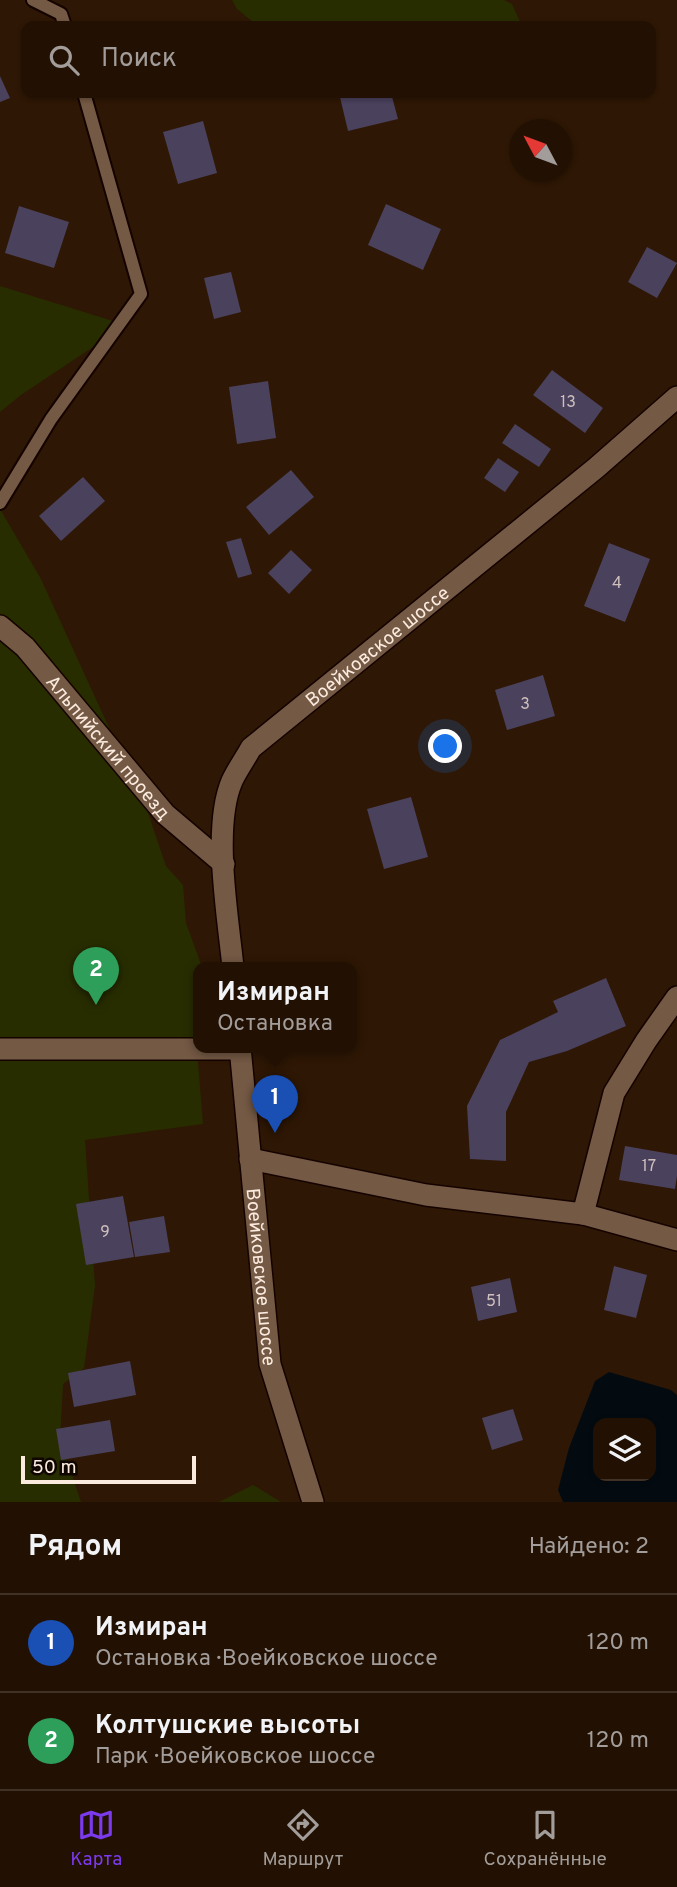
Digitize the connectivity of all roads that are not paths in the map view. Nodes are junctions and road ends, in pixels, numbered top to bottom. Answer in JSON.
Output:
{"nodes":[{"id":1,"x":33,"y":0,"type":"edge"},
{"id":2,"x":63,"y":21,"type":"edge"},
{"id":3,"x":85,"y":98,"type":"edge"},
{"id":4,"x":677,"y":397,"type":"edge"},
{"id":5,"x":0,"y":503,"type":"edge"},
{"id":6,"x":0,"y":626,"type":"edge"},
{"id":7,"x":223,"y":864,"type":"junction"},
{"id":8,"x":233,"y":962,"type":"edge"},
{"id":9,"x":677,"y":997,"type":"edge"},
{"id":10,"x":193,"y":1048,"type":"edge"},
{"id":11,"x":0,"y":1049,"type":"edge"},
{"id":12,"x":240,"y":1053,"type":"edge"},
{"id":13,"x":250,"y":1159,"type":"junction"},
{"id":14,"x":583,"y":1214,"type":"junction"},
{"id":15,"x":677,"y":1240,"type":"edge"},
{"id":16,"x":313,"y":1502,"type":"edge"}],
"edges":[{"from":1,"to":2,"type":"lane"},
{"from":3,"to":5,"type":"lane"},
{"from":4,"to":7,"type":"street","name":"Воейковское шоссе"},
{"from":6,"to":7,"type":"street","name":"Альпийский проезд"},
{"from":7,"to":8,"type":"street","name":"Воейковское шоссе"},
{"from":9,"to":14,"type":"street"},
{"from":10,"to":11,"type":"street"},
{"from":12,"to":13,"type":"street","name":"Воейковское шоссе"},
{"from":13,"to":14,"type":"street"},
{"from":13,"to":16,"type":"street","name":"Воейковское шоссе"},
{"from":14,"to":15,"type":"street"}]}
